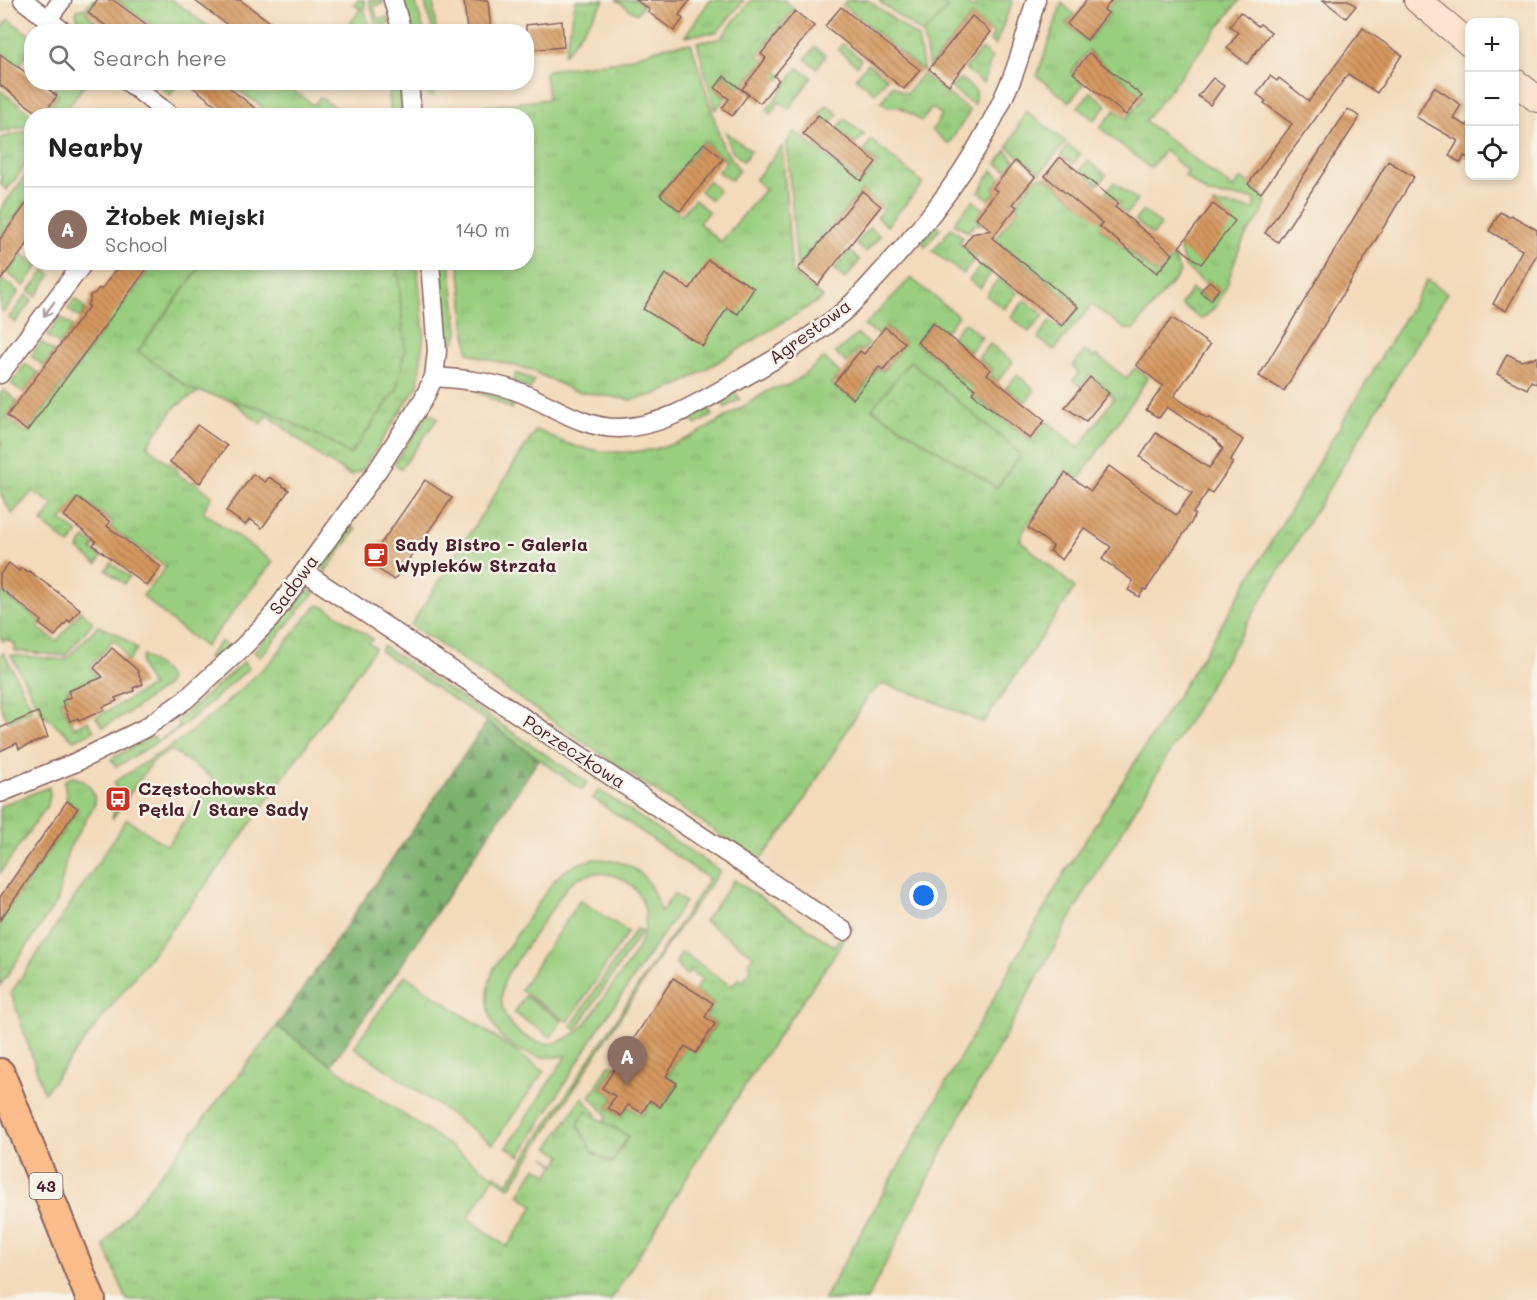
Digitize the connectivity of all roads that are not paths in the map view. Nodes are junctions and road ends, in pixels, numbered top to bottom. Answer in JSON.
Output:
{"nodes":[{"id":1,"x":23,"y":0,"type":"edge"},
{"id":2,"x":62,"y":0,"type":"edge"},
{"id":3,"x":393,"y":0,"type":"edge"},
{"id":4,"x":1036,"y":0,"type":"edge"},
{"id":5,"x":1417,"y":0,"type":"edge"},
{"id":6,"x":48,"y":19,"type":"junction"},
{"id":7,"x":54,"y":24,"type":"edge"},
{"id":8,"x":400,"y":24,"type":"edge"},
{"id":9,"x":1465,"y":40,"type":"edge"},
{"id":10,"x":1519,"y":84,"type":"edge"},
{"id":11,"x":138,"y":90,"type":"edge"},
{"id":12,"x":410,"y":90,"type":"edge"},
{"id":13,"x":1537,"y":99,"type":"edge"},
{"id":14,"x":161,"y":108,"type":"edge"},
{"id":15,"x":411,"y":108,"type":"edge"},
{"id":16,"x":78,"y":270,"type":"edge"},
{"id":17,"x":431,"y":270,"type":"edge"},
{"id":18,"x":0,"y":374,"type":"edge"},
{"id":19,"x":434,"y":377,"type":"junction"},
{"id":20,"x":304,"y":572,"type":"junction"},
{"id":21,"x":0,"y":793,"type":"edge"},
{"id":22,"x":844,"y":931,"type":"dead end"},
{"id":23,"x":0,"y":1073,"type":"edge"},
{"id":24,"x":91,"y":1300,"type":"edge"}],
"edges":[{"from":1,"to":6,"type":"street"},
{"from":2,"to":6,"type":"street"},
{"from":3,"to":8,"type":"street"},
{"from":4,"to":19,"type":"street","name":"Agrestowa"},
{"from":5,"to":9,"type":"main road"},
{"from":6,"to":7,"type":"street"},
{"from":10,"to":13,"type":"main road"},
{"from":11,"to":14,"type":"street"},
{"from":12,"to":15,"type":"street"},
{"from":16,"to":18,"type":"street","one_way":true},
{"from":17,"to":19,"type":"street","name":"Sadowa"},
{"from":19,"to":20,"type":"street","name":"Sadowa"},
{"from":20,"to":21,"type":"street","name":"Sadowa"},
{"from":20,"to":22,"type":"street","name":"Porzeczkowa"},
{"from":23,"to":24,"type":"main road","number":"43"}]}
